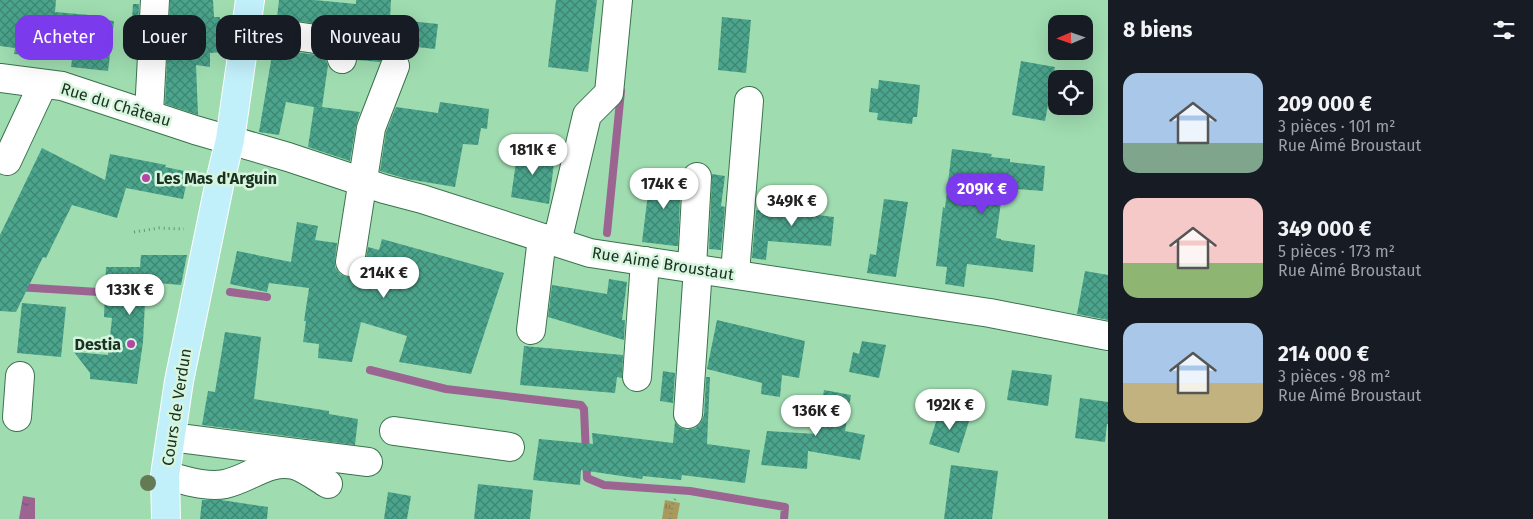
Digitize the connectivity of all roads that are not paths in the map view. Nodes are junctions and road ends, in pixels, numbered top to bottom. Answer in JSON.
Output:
{"nodes":[{"id":1,"x":155,"y":0,"type":"edge"},
{"id":2,"x":250,"y":0,"type":"edge"},
{"id":3,"x":618,"y":0,"type":"edge"},
{"id":4,"x":248,"y":15,"type":"edge"},
{"id":5,"x":242,"y":60,"type":"edge"},
{"id":6,"x":395,"y":66,"type":"dead end"},
{"id":7,"x":0,"y":78,"type":"edge"},
{"id":8,"x":43,"y":84,"type":"junction"},
{"id":9,"x":749,"y":101,"type":"dead end"},
{"id":10,"x":149,"y":113,"type":"junction"},
{"id":11,"x":230,"y":140,"type":"junction"},
{"id":12,"x":7,"y":161,"type":"dead end"},
{"id":13,"x":697,"y":177,"type":"dead end"},
{"id":14,"x":363,"y":182,"type":"junction"},
{"id":15,"x":549,"y":240,"type":"junction"},
{"id":16,"x":645,"y":260,"type":"junction"},
{"id":17,"x":350,"y":262,"type":"dead end"},
{"id":18,"x":695,"y":268,"type":"junction"},
{"id":19,"x":735,"y":273,"type":"junction"},
{"id":20,"x":531,"y":330,"type":"dead end"},
{"id":21,"x":1108,"y":336,"type":"edge"},
{"id":22,"x":20,"y":376,"type":"dead end"},
{"id":23,"x":637,"y":377,"type":"dead end"},
{"id":24,"x":12,"y":405,"type":"edge"},
{"id":25,"x":688,"y":414,"type":"dead end"},
{"id":26,"x":394,"y":431,"type":"dead end"},
{"id":27,"x":171,"y":437,"type":"junction"},
{"id":28,"x":510,"y":447,"type":"dead end"},
{"id":29,"x":368,"y":462,"type":"dead end"},
{"id":30,"x":165,"y":475,"type":"junction"},
{"id":31,"x":328,"y":484,"type":"dead end"},
{"id":32,"x":166,"y":519,"type":"edge"}],
"edges":[{"from":1,"to":10,"type":"street"},
{"from":2,"to":4,"type":"main road","name":"Cours de Verdun"},
{"from":3,"to":15,"type":"street"},
{"from":5,"to":11,"type":"main road","name":"Cours de Verdun"},
{"from":6,"to":14,"type":"street"},
{"from":7,"to":8,"type":"street","name":"Rue du Château"},
{"from":8,"to":10,"type":"street","name":"Rue du Château"},
{"from":8,"to":12,"type":"street"},
{"from":9,"to":19,"type":"street"},
{"from":10,"to":11,"type":"street","name":"Rue du Château"},
{"from":11,"to":14,"type":"street","name":"Rue Aimé Broustaut"},
{"from":11,"to":27,"type":"main road","name":"Cours de Verdun"},
{"from":13,"to":18,"type":"street"},
{"from":14,"to":15,"type":"street","name":"Rue Aimé Broustaut"},
{"from":14,"to":17,"type":"street"},
{"from":15,"to":16,"type":"street","name":"Rue Aimé Broustaut"},
{"from":15,"to":20,"type":"street"},
{"from":16,"to":18,"type":"street","name":"Rue Aimé Broustaut"},
{"from":16,"to":23,"type":"street"},
{"from":18,"to":19,"type":"street","name":"Rue Aimé Broustaut"},
{"from":18,"to":25,"type":"street"},
{"from":19,"to":21,"type":"street","name":"Rue Aimé Broustaut"},
{"from":22,"to":24,"type":"street"},
{"from":26,"to":28,"type":"street"},
{"from":27,"to":29,"type":"street"},
{"from":27,"to":30,"type":"main road","name":"Cours de Verdun"},
{"from":30,"to":31,"type":"street"},
{"from":30,"to":32,"type":"main road","name":"Cours de Verdun"}]}
